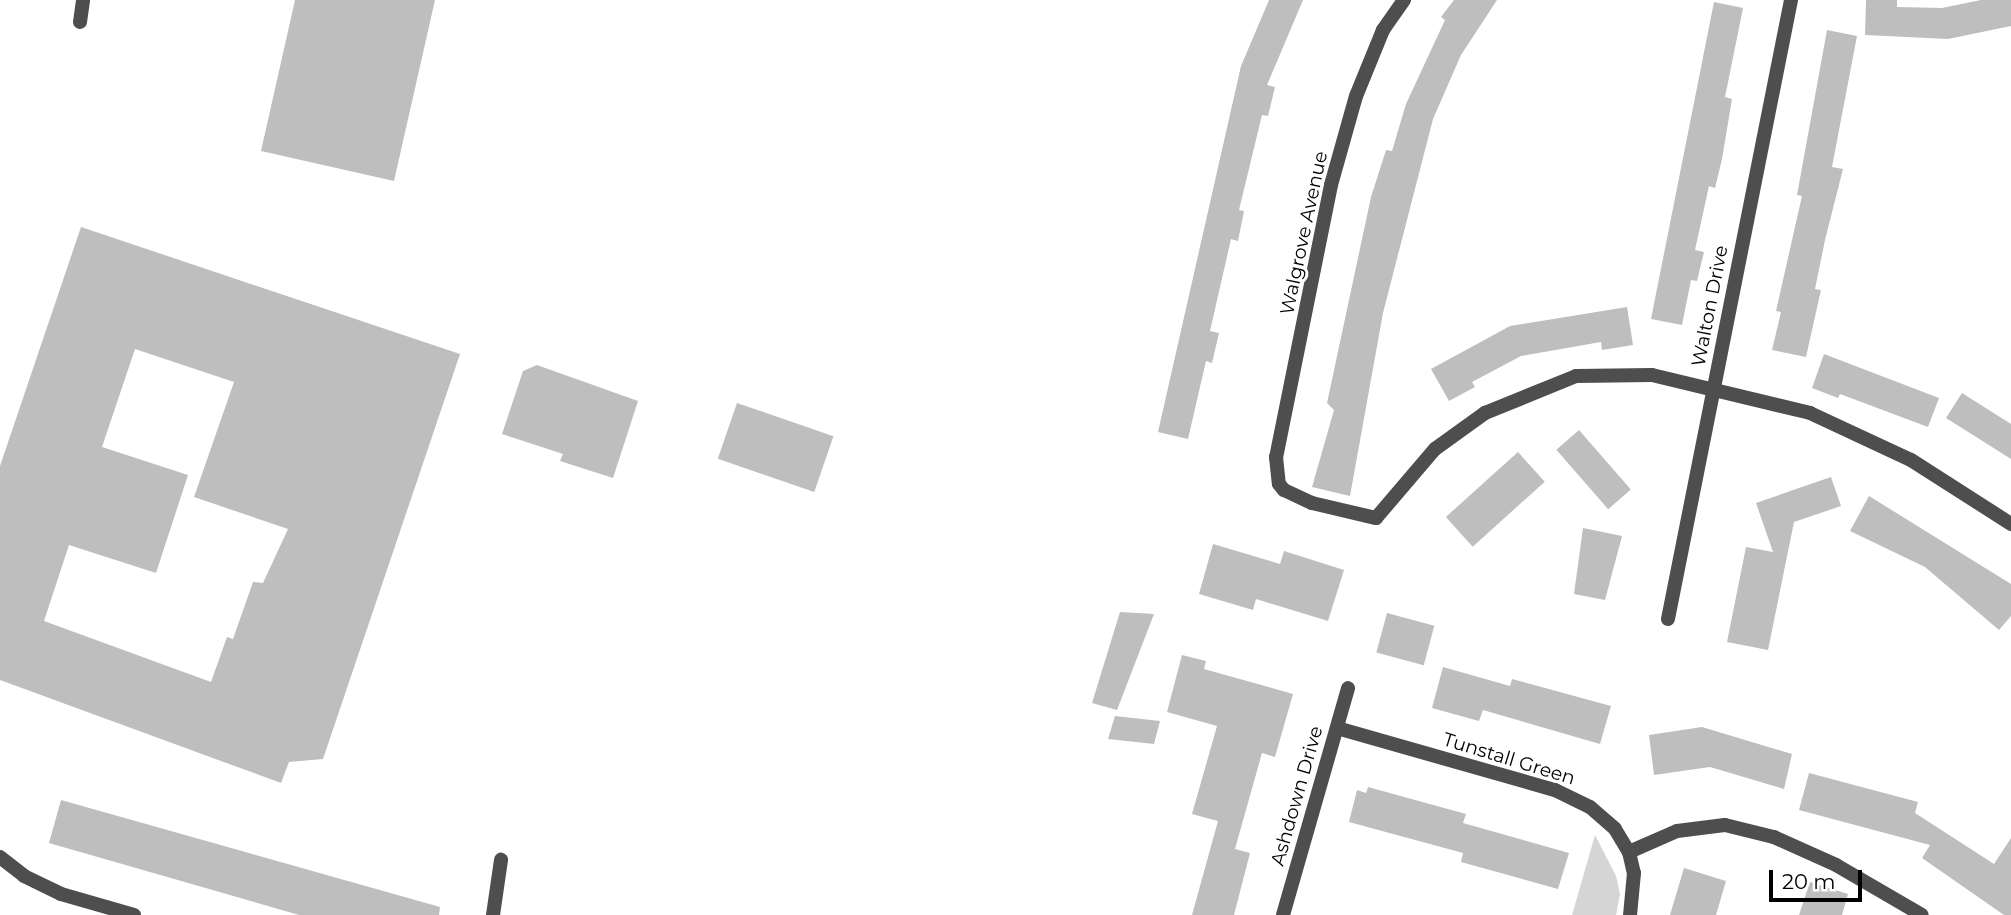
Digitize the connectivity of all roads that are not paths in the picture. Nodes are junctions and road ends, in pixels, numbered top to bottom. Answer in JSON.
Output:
{"nodes":[{"id":1,"x":83,"y":0,"type":"edge"},
{"id":2,"x":1404,"y":0,"type":"edge"},
{"id":3,"x":1791,"y":0,"type":"edge"},
{"id":4,"x":80,"y":22,"type":"dead end"},
{"id":5,"x":1713,"y":387,"type":"junction"},
{"id":6,"x":2011,"y":524,"type":"edge"},
{"id":7,"x":1668,"y":619,"type":"dead end"},
{"id":8,"x":1348,"y":688,"type":"dead end"},
{"id":9,"x":1337,"y":728,"type":"junction"},
{"id":10,"x":1629,"y":852,"type":"junction"},
{"id":11,"x":0,"y":857,"type":"edge"},
{"id":12,"x":501,"y":860,"type":"dead end"},
{"id":13,"x":1903,"y":910,"type":"edge"},
{"id":14,"x":134,"y":915,"type":"edge"},
{"id":15,"x":493,"y":915,"type":"edge"},
{"id":16,"x":1283,"y":915,"type":"edge"},
{"id":17,"x":1630,"y":915,"type":"edge"},
{"id":18,"x":1922,"y":915,"type":"edge"}],
"edges":[{"from":1,"to":4,"type":"street"},
{"from":2,"to":5,"type":"street","name":"Walgrove Avenue"},
{"from":3,"to":5,"type":"street","name":"Walton Drive"},
{"from":5,"to":6,"type":"street"},
{"from":5,"to":7,"type":"street","name":"Walton Drive"},
{"from":8,"to":9,"type":"street","name":"Ashdown Drive"},
{"from":9,"to":10,"type":"street","name":"Tunstall Green"},
{"from":9,"to":16,"type":"street","name":"Ashdown Drive"},
{"from":10,"to":13,"type":"street"},
{"from":10,"to":17,"type":"street","name":"Tunstall Green"},
{"from":11,"to":14,"type":"street"},
{"from":12,"to":15,"type":"street"},
{"from":13,"to":18,"type":"street"}]}
